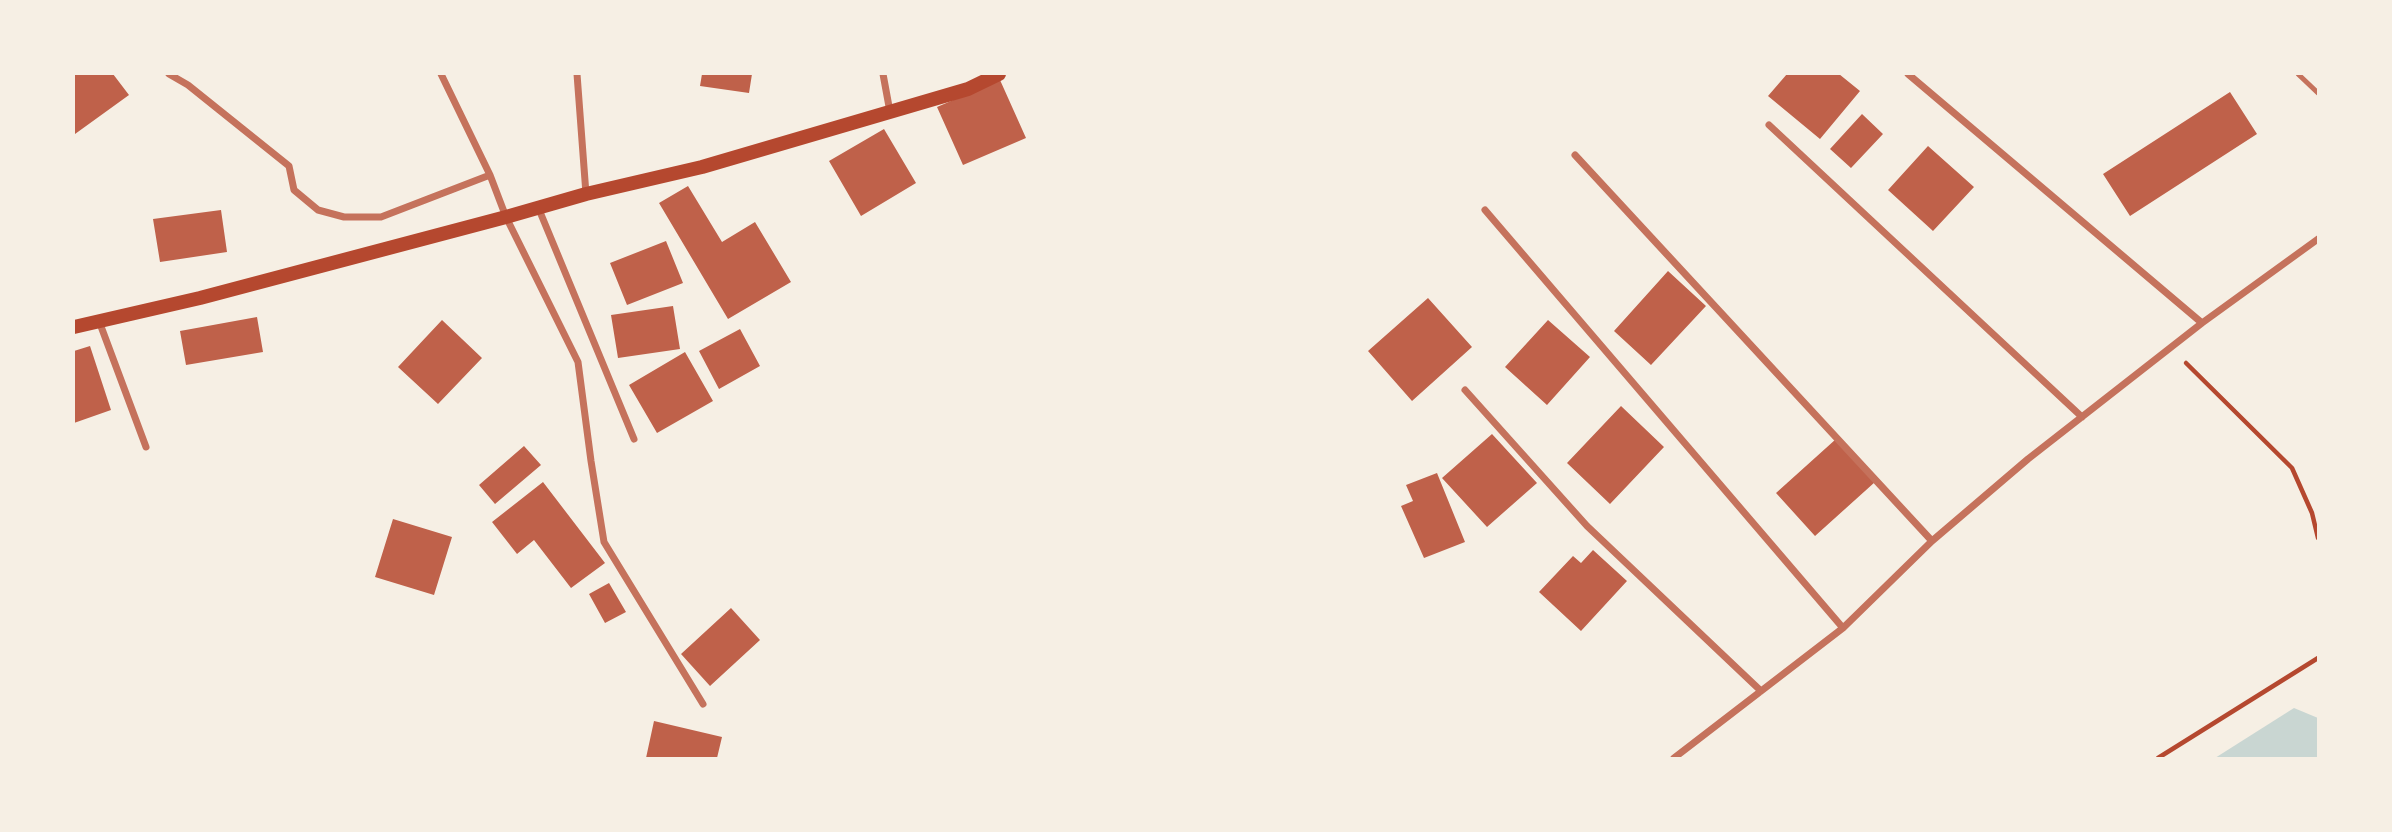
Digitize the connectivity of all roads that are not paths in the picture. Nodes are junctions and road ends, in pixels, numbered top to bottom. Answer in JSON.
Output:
{"nodes":[{"id":1,"x":169,"y":74,"type":"edge"},
{"id":2,"x":441,"y":74,"type":"edge"},
{"id":3,"x":577,"y":74,"type":"edge"},
{"id":4,"x":883,"y":74,"type":"edge"},
{"id":5,"x":999,"y":74,"type":"edge"},
{"id":6,"x":1908,"y":74,"type":"edge"},
{"id":7,"x":2298,"y":74,"type":"edge"},
{"id":8,"x":2319,"y":93,"type":"edge"},
{"id":9,"x":890,"y":113,"type":"junction"},
{"id":10,"x":1769,"y":125,"type":"dead end"},
{"id":11,"x":1575,"y":155,"type":"dead end"},
{"id":12,"x":490,"y":175,"type":"junction"},
{"id":13,"x":586,"y":194,"type":"junction"},
{"id":14,"x":538,"y":206,"type":"junction"},
{"id":15,"x":1485,"y":210,"type":"dead end"},
{"id":16,"x":506,"y":217,"type":"junction"},
{"id":17,"x":2319,"y":239,"type":"edge"},
{"id":18,"x":99,"y":320,"type":"junction"},
{"id":19,"x":2202,"y":323,"type":"junction"},
{"id":20,"x":74,"y":327,"type":"edge"},
{"id":21,"x":1465,"y":390,"type":"dead end"},
{"id":22,"x":2082,"y":417,"type":"junction"},
{"id":23,"x":635,"y":439,"type":"dead end"},
{"id":24,"x":146,"y":447,"type":"dead end"},
{"id":25,"x":1932,"y":541,"type":"junction"},
{"id":26,"x":1843,"y":628,"type":"junction"},
{"id":27,"x":1761,"y":691,"type":"junction"},
{"id":28,"x":703,"y":704,"type":"dead end"},
{"id":29,"x":1674,"y":758,"type":"edge"}],
"edges":[{"from":1,"to":12,"type":"street"},
{"from":2,"to":12,"type":"street"},
{"from":3,"to":13,"type":"street"},
{"from":4,"to":9,"type":"street"},
{"from":5,"to":9,"type":"main road"},
{"from":6,"to":19,"type":"street"},
{"from":7,"to":8,"type":"lane"},
{"from":9,"to":13,"type":"main road"},
{"from":10,"to":22,"type":"street"},
{"from":11,"to":25,"type":"street"},
{"from":12,"to":16,"type":"street"},
{"from":13,"to":14,"type":"main road"},
{"from":14,"to":16,"type":"main road"},
{"from":14,"to":23,"type":"street"},
{"from":15,"to":26,"type":"street"},
{"from":16,"to":18,"type":"main road"},
{"from":16,"to":28,"type":"street"},
{"from":17,"to":19,"type":"street"},
{"from":18,"to":20,"type":"main road"},
{"from":18,"to":24,"type":"street"},
{"from":19,"to":22,"type":"street"},
{"from":21,"to":27,"type":"street"},
{"from":22,"to":25,"type":"street"},
{"from":25,"to":26,"type":"street"},
{"from":26,"to":27,"type":"street"},
{"from":27,"to":29,"type":"street"}]}
